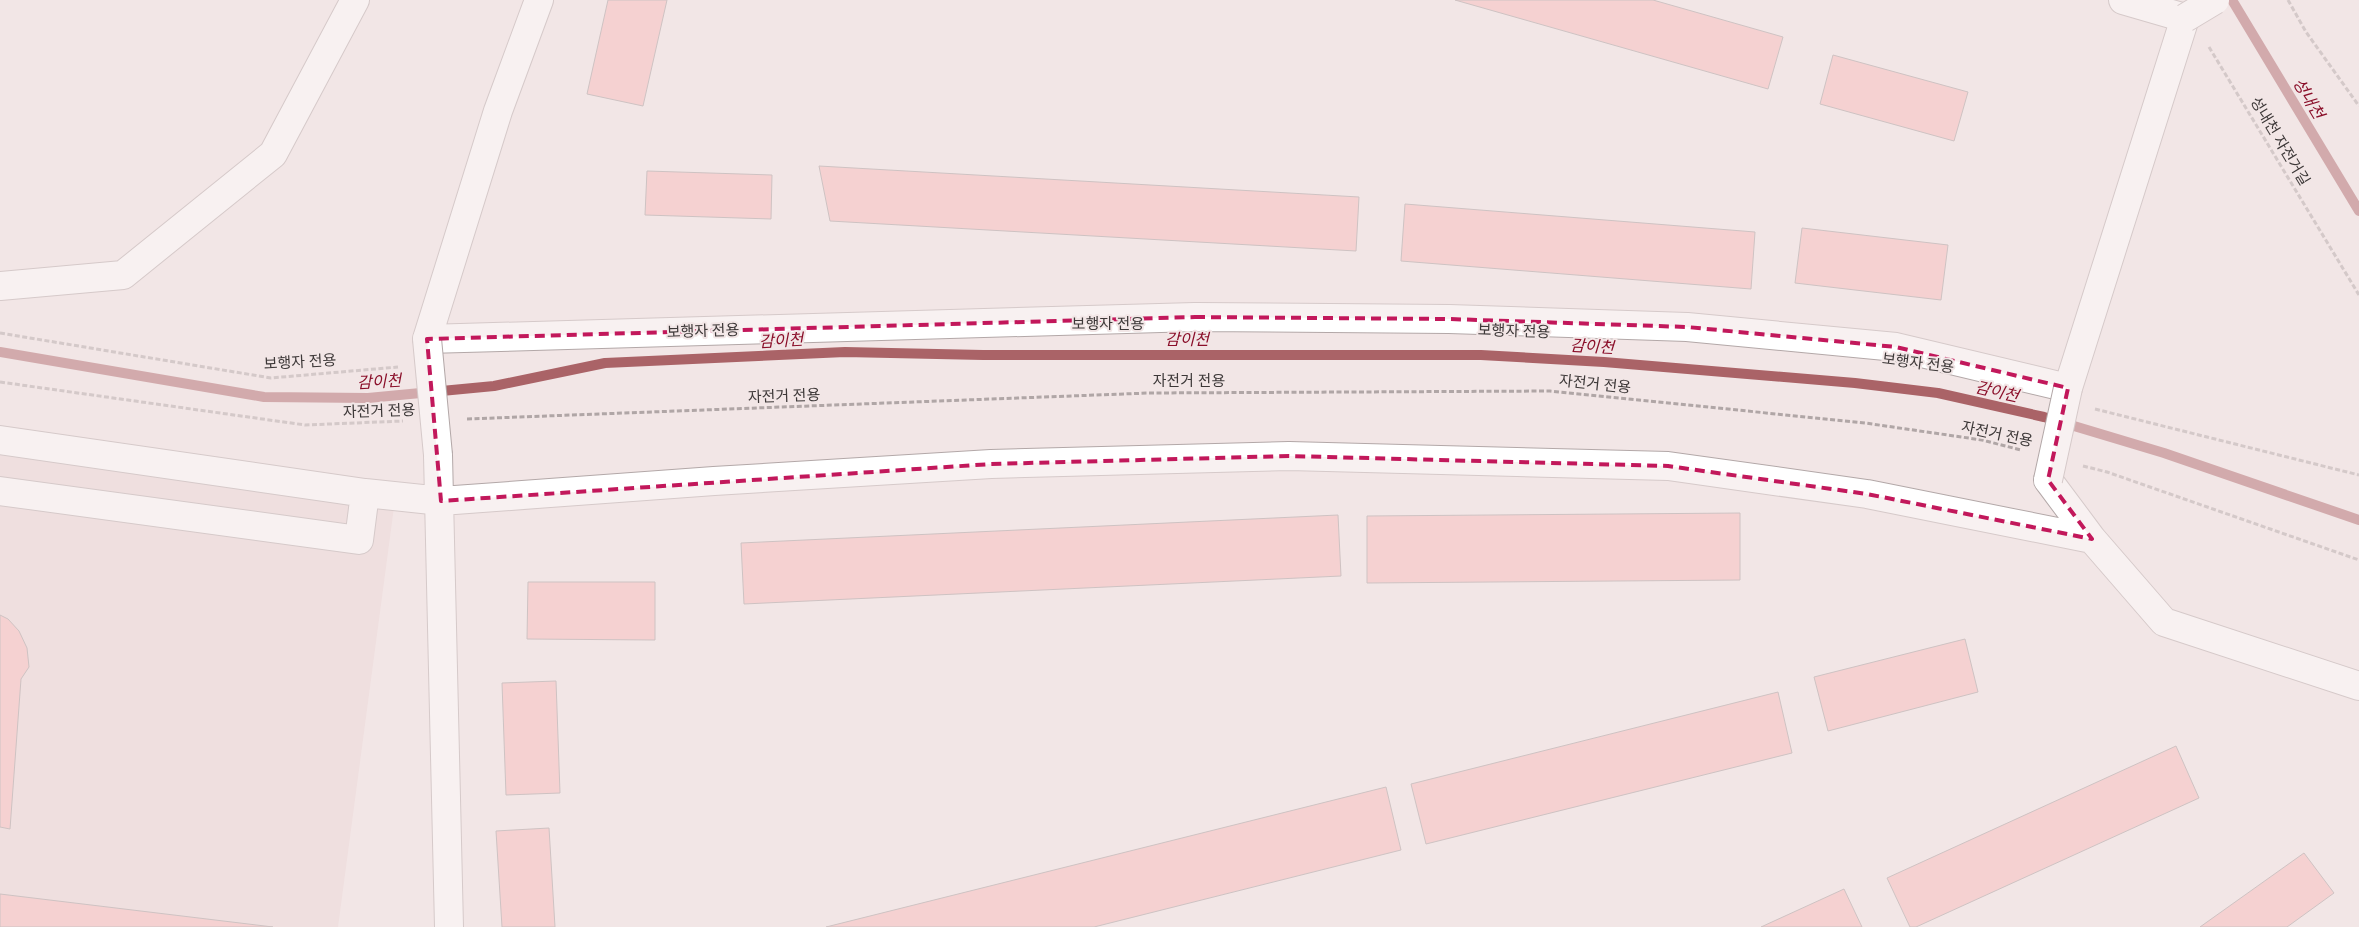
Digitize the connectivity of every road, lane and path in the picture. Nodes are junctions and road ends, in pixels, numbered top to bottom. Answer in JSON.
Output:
{"nodes":[{"id":1,"x":355,"y":0,"type":"edge"},
{"id":2,"x":539,"y":0,"type":"edge"},
{"id":3,"x":2123,"y":0,"type":"edge"},
{"id":4,"x":2215,"y":0,"type":"edge"},
{"id":5,"x":2288,"y":0,"type":"edge"},
{"id":6,"x":2185,"y":18,"type":"junction"},
{"id":7,"x":2205,"y":42,"type":"dead end"},
{"id":8,"x":2359,"y":106,"type":"edge"},
{"id":9,"x":0,"y":286,"type":"edge"},
{"id":10,"x":2359,"y":295,"type":"edge"},
{"id":11,"x":0,"y":333,"type":"edge"},
{"id":12,"x":427,"y":339,"type":"junction"},
{"id":13,"x":399,"y":367,"type":"dead end"},
{"id":14,"x":0,"y":382,"type":"edge"},
{"id":15,"x":2068,"y":388,"type":"junction"},
{"id":16,"x":2088,"y":408,"type":"dead end"},
{"id":17,"x":464,"y":419,"type":"dead end"},
{"id":18,"x":405,"y":421,"type":"dead end"},
{"id":19,"x":0,"y":440,"type":"edge"},
{"id":20,"x":2030,"y":452,"type":"dead end"},
{"id":21,"x":2078,"y":464,"type":"dead end"},
{"id":22,"x":2359,"y":475,"type":"edge"},
{"id":23,"x":0,"y":491,"type":"edge"},
{"id":24,"x":365,"y":493,"type":"junction"},
{"id":25,"x":440,"y":501,"type":"junction"},
{"id":26,"x":2092,"y":539,"type":"junction"},
{"id":27,"x":2359,"y":560,"type":"edge"},
{"id":28,"x":2359,"y":686,"type":"edge"},
{"id":29,"x":449,"y":927,"type":"edge"}],
"edges":[{"from":1,"to":9,"type":"street"},
{"from":2,"to":12,"type":"street"},
{"from":3,"to":6,"type":"street"},
{"from":4,"to":6,"type":"street","bridge":true},
{"from":5,"to":8,"type":"path"},
{"from":6,"to":15,"type":"street"},
{"from":7,"to":10,"type":"path","name":"성내천 자전거길"},
{"from":11,"to":13,"type":"path","name":"보행자 전용"},
{"from":12,"to":15,"type":"street"},
{"from":12,"to":25,"type":"street","bridge":true},
{"from":14,"to":18,"type":"path","name":"자전거 전용"},
{"from":15,"to":26,"type":"street","bridge":true},
{"from":16,"to":22,"type":"path"},
{"from":17,"to":20,"type":"path","name":"자전거 전용"},
{"from":19,"to":24,"type":"street"},
{"from":21,"to":27,"type":"path"},
{"from":23,"to":24,"type":"street"},
{"from":24,"to":25,"type":"street"},
{"from":25,"to":26,"type":"street"},
{"from":25,"to":29,"type":"street"},
{"from":26,"to":28,"type":"street"}]}
